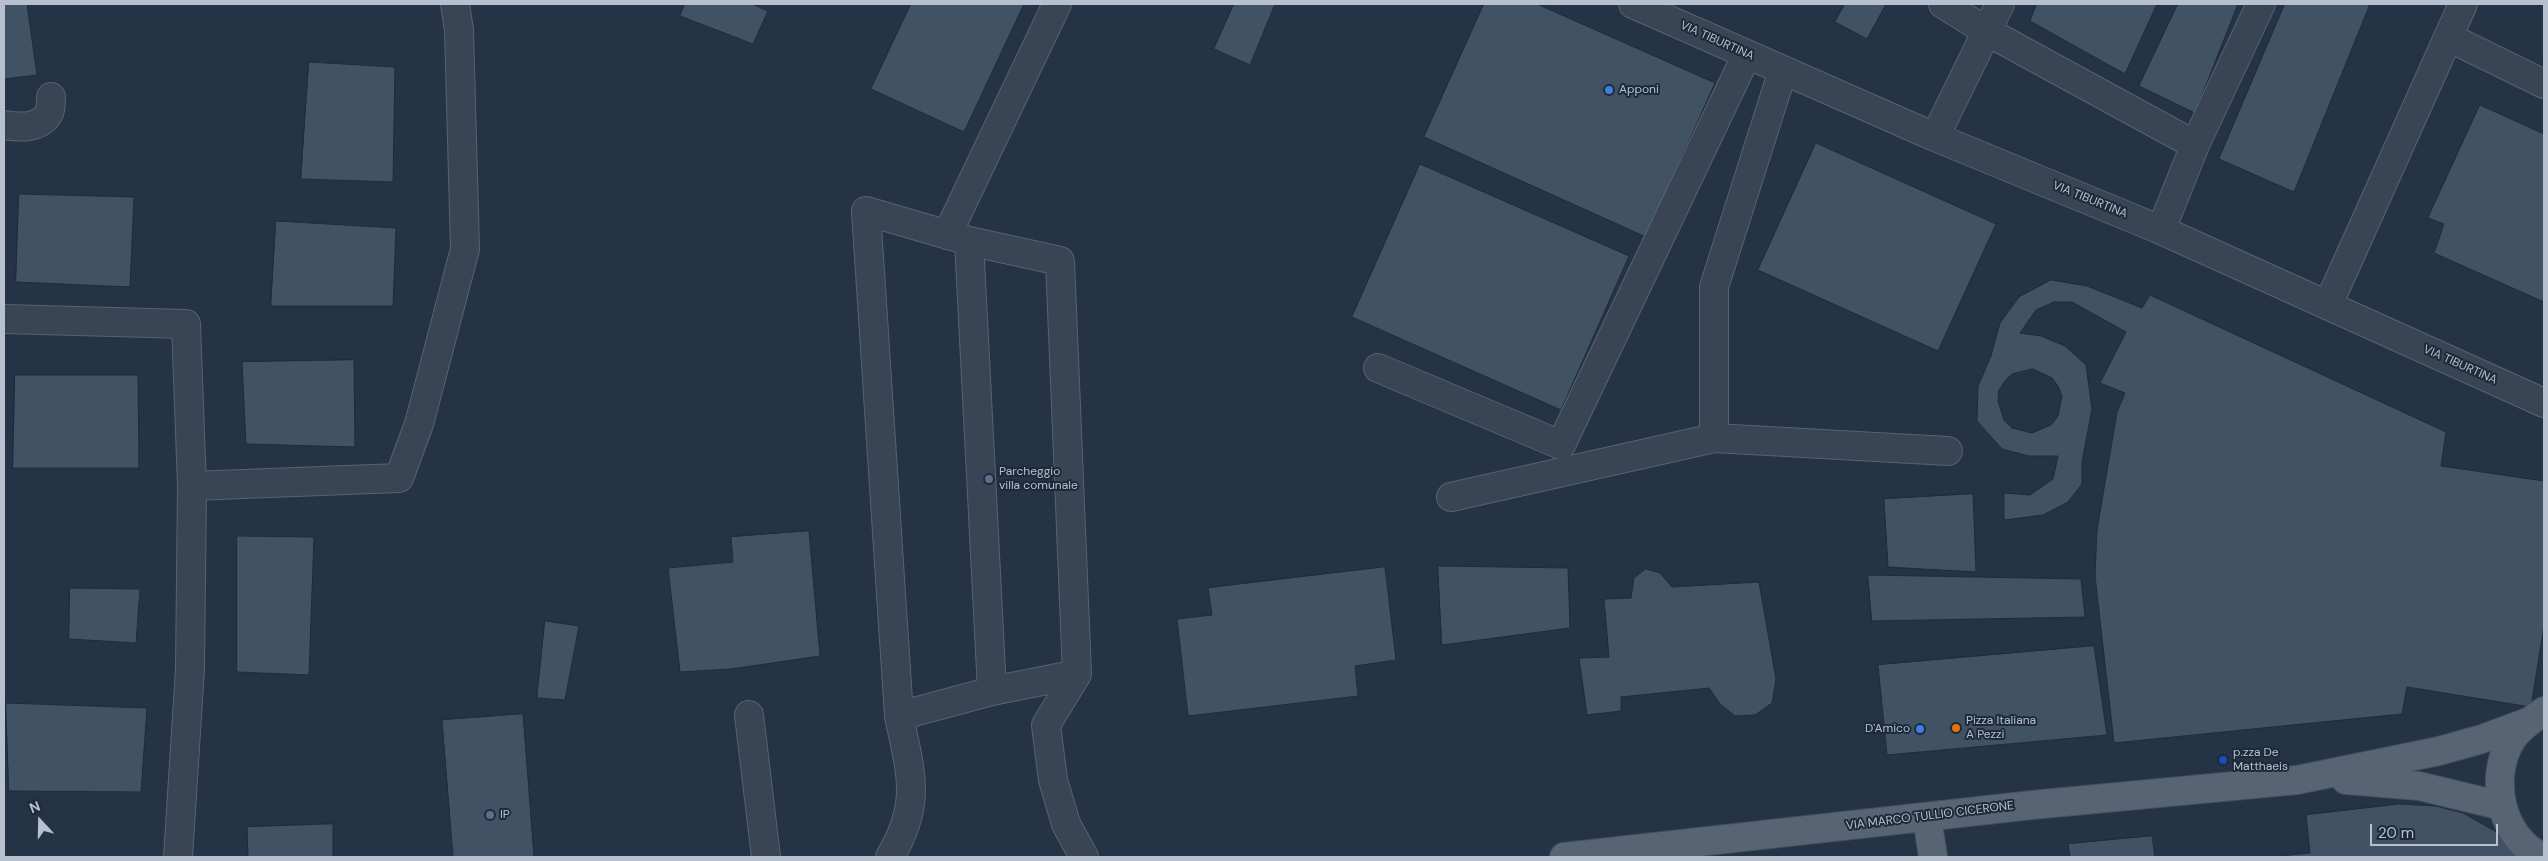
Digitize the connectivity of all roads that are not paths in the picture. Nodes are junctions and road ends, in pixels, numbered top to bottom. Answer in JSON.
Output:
{"nodes":[{"id":1,"x":455,"y":4,"type":"edge"},
{"id":2,"x":1057,"y":4,"type":"edge"},
{"id":3,"x":1633,"y":4,"type":"edge"},
{"id":4,"x":1943,"y":4,"type":"edge"},
{"id":5,"x":2000,"y":4,"type":"edge"},
{"id":6,"x":2260,"y":4,"type":"edge"},
{"id":7,"x":2464,"y":4,"type":"edge"},
{"id":8,"x":1988,"y":32,"type":"junction"},
{"id":9,"x":2448,"y":37,"type":"junction"},
{"id":10,"x":1748,"y":54,"type":"junction"},
{"id":11,"x":1783,"y":70,"type":"junction"},
{"id":12,"x":2544,"y":84,"type":"edge"},
{"id":13,"x":52,"y":97,"type":"dead end"},
{"id":14,"x":4,"y":125,"type":"edge"},
{"id":15,"x":1936,"y":136,"type":"junction"},
{"id":16,"x":2195,"y":145,"type":"junction"},
{"id":17,"x":2161,"y":230,"type":"junction"},
{"id":18,"x":958,"y":238,"type":"junction"},
{"id":19,"x":2328,"y":305,"type":"junction"},
{"id":20,"x":4,"y":319,"type":"edge"},
{"id":21,"x":1378,"y":368,"type":"dead end"},
{"id":22,"x":2544,"y":403,"type":"edge"},
{"id":23,"x":1714,"y":438,"type":"junction"},
{"id":24,"x":1948,"y":451,"type":"dead end"},
{"id":25,"x":192,"y":486,"type":"junction"},
{"id":26,"x":1451,"y":497,"type":"dead end"},
{"id":27,"x":1077,"y":674,"type":"junction"},
{"id":28,"x":992,"y":691,"type":"junction"},
{"id":29,"x":749,"y":715,"type":"dead end"},
{"id":30,"x":899,"y":716,"type":"junction"},
{"id":31,"x":2536,"y":716,"type":"edge"},
{"id":32,"x":2297,"y":780,"type":"junction"},
{"id":33,"x":2502,"y":806,"type":"junction"},
{"id":34,"x":1927,"y":817,"type":"junction"},
{"id":35,"x":178,"y":857,"type":"edge"},
{"id":36,"x":766,"y":857,"type":"edge"},
{"id":37,"x":890,"y":857,"type":"edge"},
{"id":38,"x":1084,"y":857,"type":"edge"},
{"id":39,"x":1564,"y":857,"type":"edge"},
{"id":40,"x":1933,"y":857,"type":"edge"},
{"id":41,"x":2542,"y":857,"type":"edge"}],
"edges":[{"from":1,"to":25,"type":"street"},
{"from":2,"to":18,"type":"street"},
{"from":3,"to":10,"type":"street","name":"VIA TIBURTINA"},
{"from":4,"to":8,"type":"street"},
{"from":5,"to":8,"type":"street"},
{"from":6,"to":16,"type":"street"},
{"from":7,"to":9,"type":"street"},
{"from":8,"to":15,"type":"street"},
{"from":8,"to":16,"type":"street"},
{"from":9,"to":12,"type":"street"},
{"from":9,"to":19,"type":"street"},
{"from":10,"to":11,"type":"street","name":"VIA TIBURTINA"},
{"from":10,"to":21,"type":"street"},
{"from":11,"to":15,"type":"street","name":"VIA TIBURTINA"},
{"from":11,"to":23,"type":"street"},
{"from":13,"to":14,"type":"street"},
{"from":15,"to":17,"type":"street","name":"VIA TIBURTINA"},
{"from":16,"to":17,"type":"street"},
{"from":17,"to":19,"type":"street","name":"VIA TIBURTINA"},
{"from":18,"to":27,"type":"street"},
{"from":18,"to":28,"type":"street"},
{"from":18,"to":30,"type":"street"},
{"from":19,"to":22,"type":"street","name":"VIA TIBURTINA"},
{"from":20,"to":25,"type":"street"},
{"from":23,"to":24,"type":"street"},
{"from":23,"to":26,"type":"street"},
{"from":25,"to":35,"type":"street"},
{"from":27,"to":28,"type":"street"},
{"from":27,"to":38,"type":"street"},
{"from":28,"to":30,"type":"street"},
{"from":29,"to":36,"type":"street"},
{"from":30,"to":37,"type":"street"},
{"from":31,"to":32,"type":"main road"},
{"from":31,"to":33,"type":"main road"},
{"from":32,"to":33,"type":"main road"},
{"from":32,"to":34,"type":"main road","name":"VIA MARCO TULLIO CICERONE"},
{"from":33,"to":41,"type":"main road"},
{"from":34,"to":39,"type":"main road","name":"VIA MARCO TULLIO CICERONE"},
{"from":34,"to":40,"type":"main road"}]}
